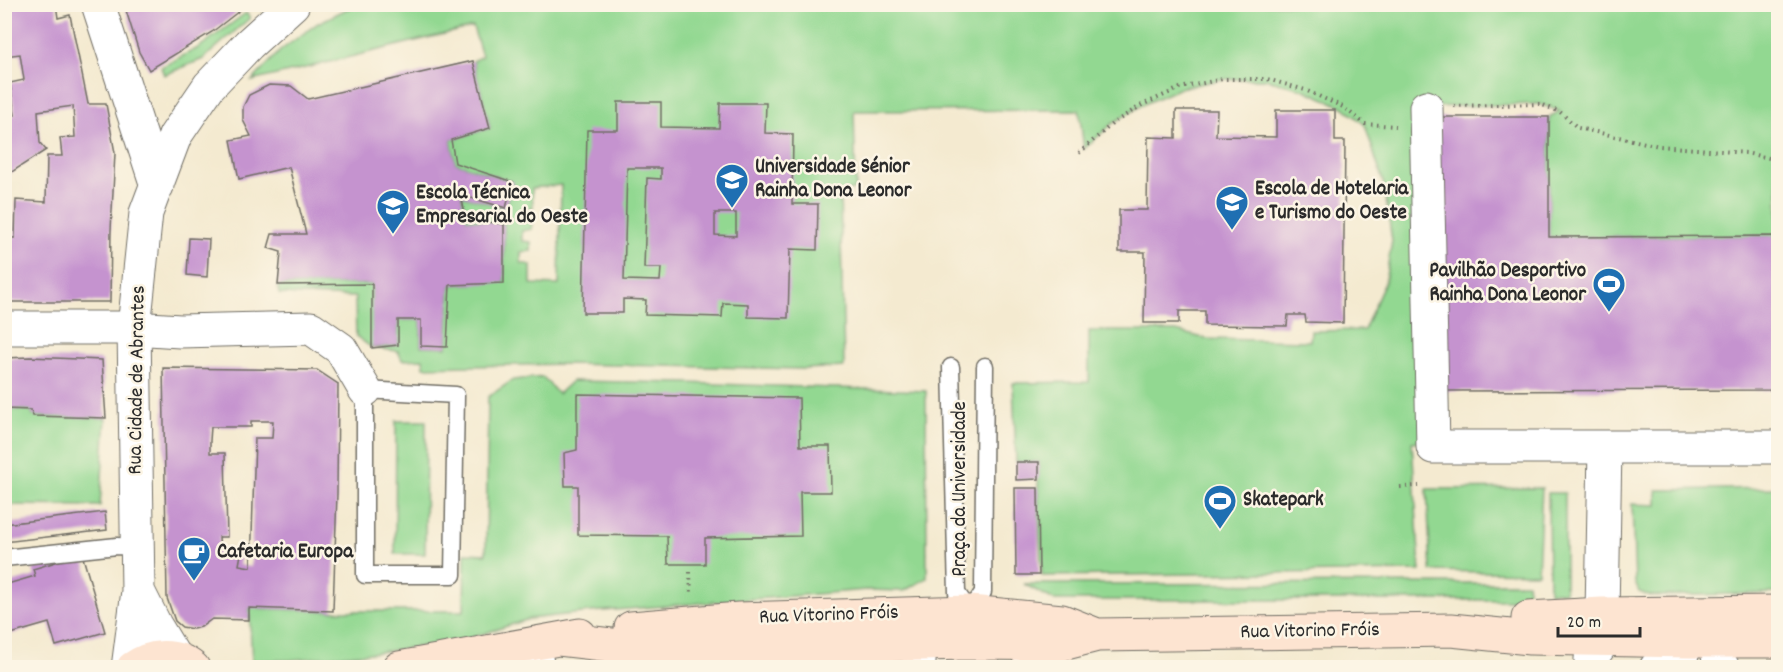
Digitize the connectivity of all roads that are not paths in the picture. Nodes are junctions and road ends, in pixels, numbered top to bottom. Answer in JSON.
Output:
{"nodes":[{"id":1,"x":98,"y":4,"type":"edge"},
{"id":2,"x":293,"y":4,"type":"edge"},
{"id":3,"x":1426,"y":117,"type":"road end"},
{"id":4,"x":157,"y":186,"type":"junction"},
{"id":5,"x":4,"y":328,"type":"edge"},
{"id":6,"x":134,"y":328,"type":"junction"},
{"id":7,"x":985,"y":366,"type":"dead end"},
{"id":8,"x":951,"y":367,"type":"dead end"},
{"id":9,"x":365,"y":390,"type":"junction"},
{"id":10,"x":1605,"y":447,"type":"junction"},
{"id":11,"x":1779,"y":447,"type":"edge"},
{"id":12,"x":137,"y":547,"type":"junction"},
{"id":13,"x":4,"y":558,"type":"edge"},
{"id":14,"x":138,"y":591,"type":"junction"},
{"id":15,"x":1779,"y":612,"type":"edge"},
{"id":16,"x":971,"y":628,"type":"junction"},
{"id":17,"x":1097,"y":635,"type":"junction"},
{"id":18,"x":1779,"y":641,"type":"edge"},
{"id":19,"x":1602,"y":647,"type":"edge"},
{"id":20,"x":543,"y":650,"type":"edge"},
{"id":21,"x":1710,"y":650,"type":"edge"},
{"id":22,"x":919,"y":656,"type":"edge"},
{"id":23,"x":1030,"y":656,"type":"edge"},
{"id":24,"x":184,"y":663,"type":"edge"},
{"id":25,"x":128,"y":668,"type":"edge"},
{"id":26,"x":133,"y":668,"type":"edge"},
{"id":27,"x":399,"y":668,"type":"edge"},
{"id":28,"x":1656,"y":668,"type":"edge"}],
"edges":[{"from":1,"to":4,"type":"street"},
{"from":2,"to":4,"type":"street","name":"Rua Cidade de Abrantes"},
{"from":3,"to":10,"type":"street"},
{"from":4,"to":6,"type":"street","name":"Rua Cidade de Abrantes"},
{"from":5,"to":6,"type":"street"},
{"from":6,"to":9,"type":"street"},
{"from":6,"to":12,"type":"street","name":"Rua Cidade de Abrantes"},
{"from":7,"to":16,"type":"lane","name":"Praça da Universidade"},
{"from":8,"to":16,"type":"lane","name":"Praça da Universidade"},
{"from":9,"to":9,"type":"lane"},
{"from":10,"to":11,"type":"street"},
{"from":10,"to":19,"type":"street"},
{"from":12,"to":13,"type":"lane"},
{"from":12,"to":14,"type":"street","name":"Rua Cidade de Abrantes"},
{"from":14,"to":24,"type":"street"},
{"from":14,"to":25,"type":"street","name":"Rua Cidade de Abrantes"},
{"from":15,"to":19,"type":"main road","name":"Rua Vitorino Fróis"},
{"from":16,"to":17,"type":"main road","name":"Rua Vitorino Fróis"},
{"from":16,"to":20,"type":"main road","name":"Rua Vitorino Fróis"},
{"from":16,"to":22,"type":"main road","name":"Rua Vitorino Fróis"},
{"from":16,"to":23,"type":"main road","name":"Rua Vitorino Fróis"},
{"from":17,"to":19,"type":"main road","name":"Rua Vitorino Fróis"},
{"from":17,"to":23,"type":"main road","name":"Rua Vitorino Fróis"},
{"from":18,"to":21,"type":"main road","name":"Rua Vitorino Fróis"},
{"from":19,"to":21,"type":"main road","name":"Rua Vitorino Fróis"},
{"from":20,"to":22,"type":"main road","name":"Rua Vitorino Fróis"},
{"from":20,"to":27,"type":"main road","name":"Rua Vitorino Fróis"},
{"from":21,"to":28,"type":"street"},
{"from":24,"to":26,"type":"main road"}]}
